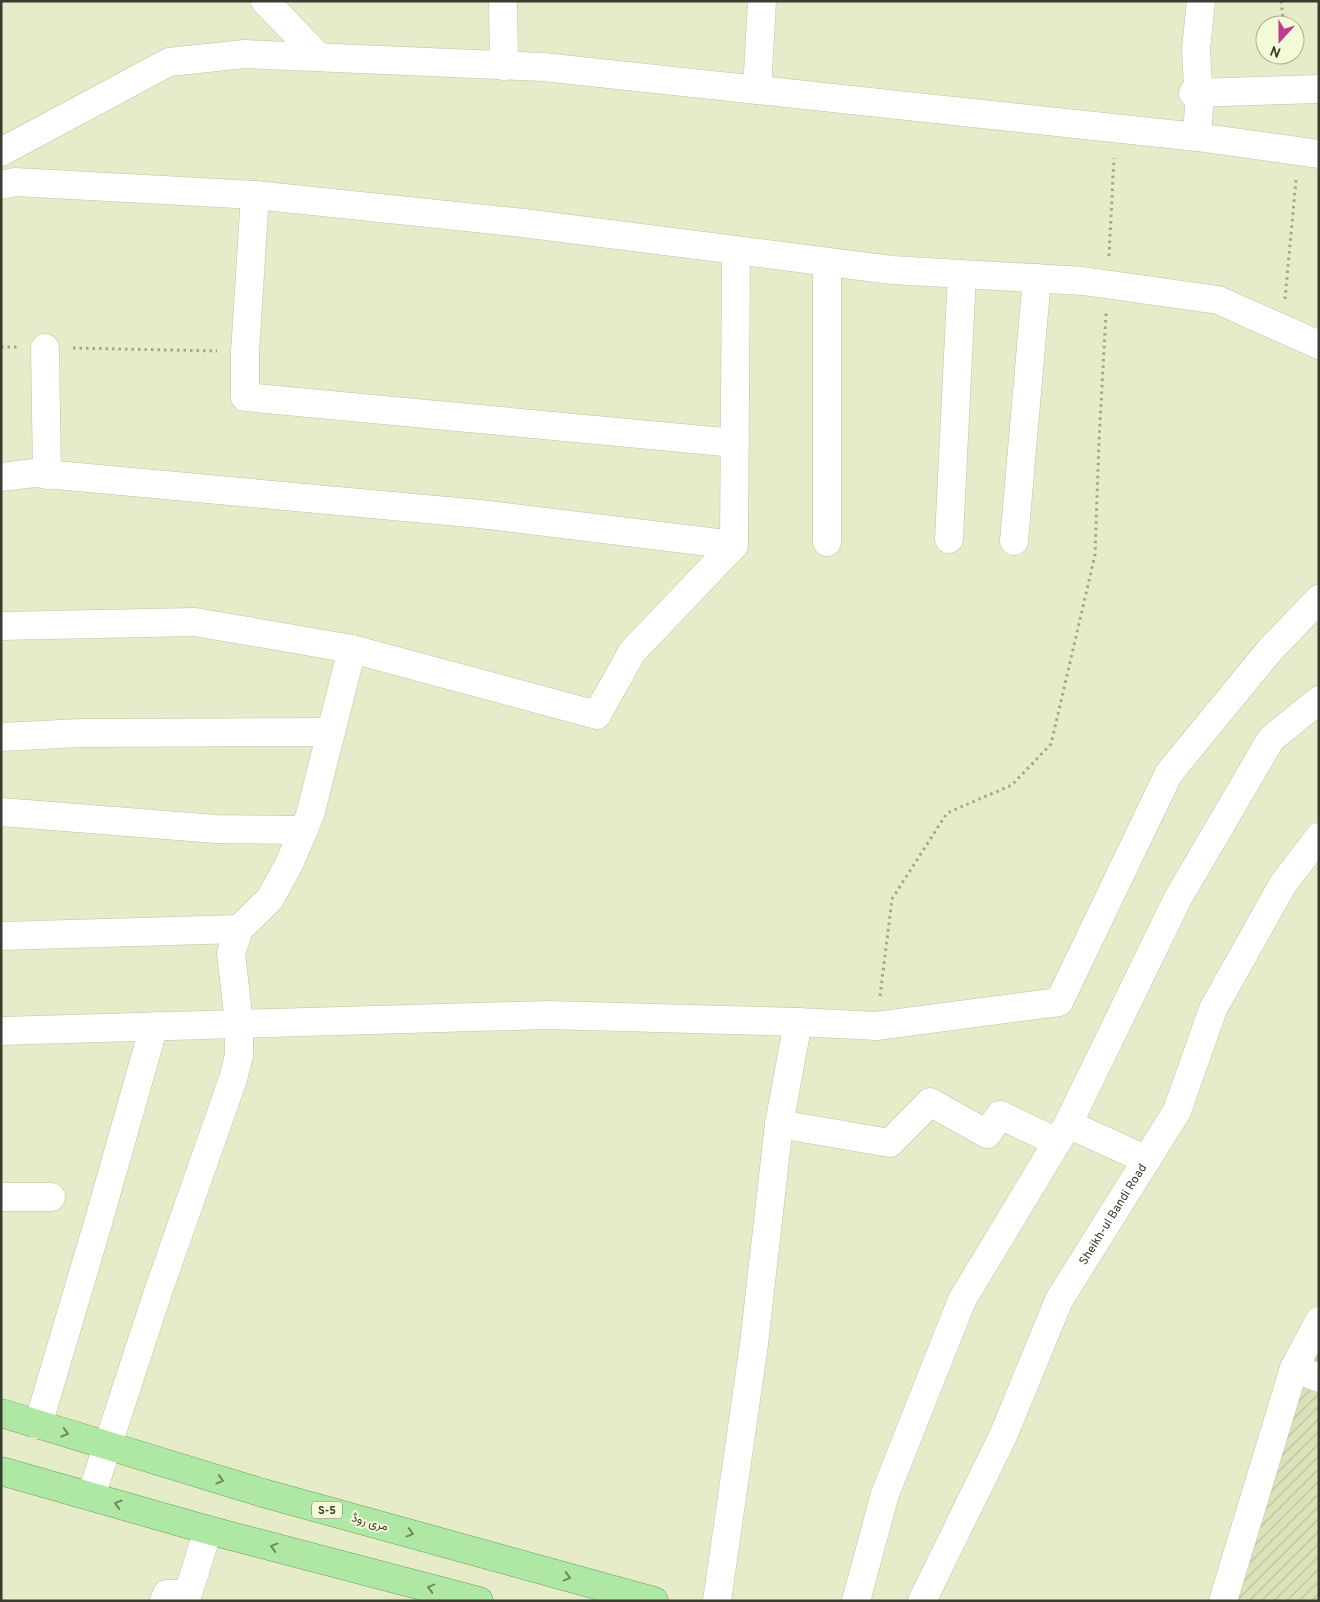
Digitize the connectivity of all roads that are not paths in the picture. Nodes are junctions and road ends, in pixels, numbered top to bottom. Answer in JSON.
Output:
{"nodes":[{"id":1,"x":266,"y":1,"type":"edge"},
{"id":2,"x":503,"y":1,"type":"edge"},
{"id":3,"x":762,"y":1,"type":"edge"},
{"id":4,"x":1201,"y":1,"type":"edge"},
{"id":5,"x":319,"y":57,"type":"junction"},
{"id":6,"x":504,"y":66,"type":"junction"},
{"id":7,"x":1319,"y":89,"type":"edge"},
{"id":8,"x":757,"y":90,"type":"junction"},
{"id":9,"x":1196,"y":93,"type":"junction"},
{"id":10,"x":1197,"y":137,"type":"junction"},
{"id":11,"x":1,"y":152,"type":"edge"},
{"id":12,"x":1309,"y":153,"type":"edge"},
{"id":13,"x":1,"y":185,"type":"edge"},
{"id":14,"x":255,"y":195,"type":"junction"},
{"id":15,"x":736,"y":250,"type":"junction"},
{"id":16,"x":827,"y":262,"type":"junction"},
{"id":17,"x":962,"y":274,"type":"junction"},
{"id":18,"x":1037,"y":278,"type":"junction"},
{"id":19,"x":1319,"y":345,"type":"edge"},
{"id":20,"x":45,"y":348,"type":"road end"},
{"id":21,"x":735,"y":443,"type":"junction"},
{"id":22,"x":47,"y":474,"type":"junction"},
{"id":23,"x":1,"y":477,"type":"edge"},
{"id":24,"x":949,"y":539,"type":"dead end"},
{"id":25,"x":826,"y":542,"type":"dead end"},
{"id":26,"x":1014,"y":542,"type":"dead end"},
{"id":27,"x":734,"y":545,"type":"junction"},
{"id":28,"x":1319,"y":599,"type":"edge"},
{"id":29,"x":1,"y":626,"type":"edge"},
{"id":30,"x":352,"y":649,"type":"junction"},
{"id":31,"x":1319,"y":700,"type":"edge"},
{"id":32,"x":331,"y":732,"type":"junction"},
{"id":33,"x":1,"y":737,"type":"edge"},
{"id":34,"x":1,"y":812,"type":"edge"},
{"id":35,"x":304,"y":830,"type":"junction"},
{"id":36,"x":1319,"y":837,"type":"edge"},
{"id":37,"x":239,"y":929,"type":"junction"},
{"id":38,"x":1,"y":936,"type":"edge"},
{"id":39,"x":798,"y":1022,"type":"junction"},
{"id":40,"x":240,"y":1023,"type":"junction"},
{"id":41,"x":154,"y":1026,"type":"junction"},
{"id":42,"x":1,"y":1031,"type":"edge"},
{"id":43,"x":779,"y":1124,"type":"junction"},
{"id":44,"x":1062,"y":1133,"type":"junction"},
{"id":45,"x":1147,"y":1160,"type":"junction"},
{"id":46,"x":51,"y":1197,"type":"dead end"},
{"id":47,"x":1,"y":1198,"type":"edge"},
{"id":48,"x":1319,"y":1321,"type":"edge"},
{"id":49,"x":1306,"y":1373,"type":"edge"},
{"id":50,"x":1,"y":1413,"type":"edge"},
{"id":51,"x":38,"y":1425,"type":"junction"},
{"id":52,"x":108,"y":1445,"type":"junction"},
{"id":53,"x":1,"y":1471,"type":"edge"},
{"id":54,"x":91,"y":1496,"type":"junction"},
{"id":55,"x":208,"y":1530,"type":"junction"},
{"id":56,"x":164,"y":1601,"type":"edge"},
{"id":57,"x":478,"y":1601,"type":"edge"},
{"id":58,"x":654,"y":1601,"type":"edge"},
{"id":59,"x":717,"y":1601,"type":"edge"},
{"id":60,"x":856,"y":1601,"type":"edge"},
{"id":61,"x":922,"y":1601,"type":"edge"},
{"id":62,"x":1223,"y":1601,"type":"edge"}],
"edges":[{"from":1,"to":5,"type":"street"},
{"from":2,"to":6,"type":"street"},
{"from":3,"to":8,"type":"street"},
{"from":4,"to":9,"type":"street"},
{"from":5,"to":6,"type":"street"},
{"from":5,"to":11,"type":"street"},
{"from":6,"to":8,"type":"street"},
{"from":7,"to":9,"type":"street"},
{"from":8,"to":10,"type":"street"},
{"from":9,"to":10,"type":"street"},
{"from":10,"to":12,"type":"street"},
{"from":13,"to":14,"type":"street"},
{"from":14,"to":15,"type":"street"},
{"from":14,"to":21,"type":"street"},
{"from":15,"to":16,"type":"street"},
{"from":15,"to":21,"type":"street"},
{"from":16,"to":17,"type":"street"},
{"from":16,"to":25,"type":"street"},
{"from":17,"to":18,"type":"street"},
{"from":17,"to":24,"type":"street"},
{"from":18,"to":19,"type":"street"},
{"from":18,"to":26,"type":"street"},
{"from":20,"to":22,"type":"street"},
{"from":21,"to":27,"type":"street"},
{"from":22,"to":23,"type":"street"},
{"from":22,"to":27,"type":"street"},
{"from":27,"to":30,"type":"street"},
{"from":28,"to":39,"type":"street"},
{"from":29,"to":30,"type":"street"},
{"from":30,"to":32,"type":"street"},
{"from":31,"to":44,"type":"street"},
{"from":32,"to":33,"type":"street"},
{"from":32,"to":35,"type":"street"},
{"from":34,"to":35,"type":"street"},
{"from":35,"to":37,"type":"street"},
{"from":36,"to":45,"type":"street","name":"Sheikh-ul Bandi Road"},
{"from":37,"to":38,"type":"street"},
{"from":37,"to":40,"type":"street"},
{"from":39,"to":40,"type":"street"},
{"from":39,"to":43,"type":"street"},
{"from":40,"to":41,"type":"street"},
{"from":40,"to":52,"type":"street"},
{"from":41,"to":42,"type":"street"},
{"from":41,"to":51,"type":"street"},
{"from":43,"to":44,"type":"street"},
{"from":43,"to":59,"type":"street"},
{"from":44,"to":45,"type":"street"},
{"from":44,"to":60,"type":"street"},
{"from":45,"to":61,"type":"street","name":"Sheikh-ul Bandi Road"},
{"from":46,"to":47,"type":"street"},
{"from":48,"to":49,"type":"street"},
{"from":49,"to":62,"type":"street"},
{"from":50,"to":51,"type":"main road","name":"مری روڈ","number":"S-5"},
{"from":51,"to":52,"type":"main road","name":"مری روڈ","number":"S-5","one_way":true},
{"from":52,"to":54,"type":"street"},
{"from":52,"to":58,"type":"main road","name":"مری روڈ","number":"S-5","one_way":true},
{"from":53,"to":54,"type":"main road"},
{"from":55,"to":54,"type":"main road","one_way":true},
{"from":55,"to":56,"type":"street"},
{"from":57,"to":55,"type":"main road","one_way":true}]}
